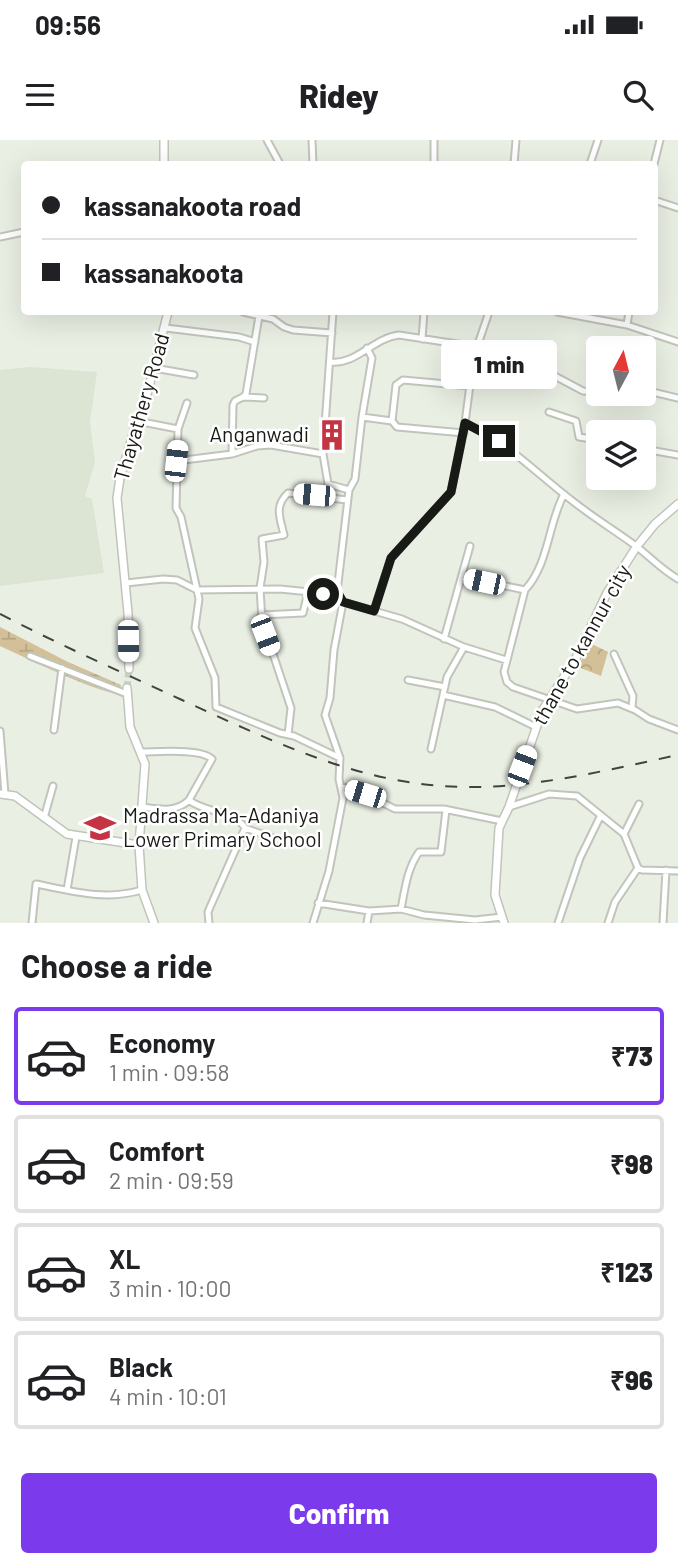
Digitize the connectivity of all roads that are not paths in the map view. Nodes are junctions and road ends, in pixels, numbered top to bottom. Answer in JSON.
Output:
{"nodes":[{"id":1,"x":164,"y":140,"type":"edge"},
{"id":2,"x":267,"y":140,"type":"edge"},
{"id":3,"x":312,"y":140,"type":"edge"},
{"id":4,"x":434,"y":140,"type":"edge"},
{"id":5,"x":516,"y":140,"type":"edge"},
{"id":6,"x":598,"y":140,"type":"edge"},
{"id":7,"x":660,"y":140,"type":"edge"},
{"id":8,"x":164,"y":161,"type":"edge"},
{"id":9,"x":278,"y":161,"type":"edge"},
{"id":10,"x":313,"y":161,"type":"edge"},
{"id":11,"x":434,"y":161,"type":"edge"},
{"id":12,"x":514,"y":161,"type":"edge"},
{"id":13,"x":591,"y":161,"type":"edge"},
{"id":14,"x":655,"y":161,"type":"edge"},
{"id":15,"x":658,"y":201,"type":"edge"},
{"id":16,"x":678,"y":208,"type":"edge"},
{"id":17,"x":21,"y":233,"type":"edge"},
{"id":18,"x":0,"y":237,"type":"edge"},
{"id":19,"x":168,"y":315,"type":"edge"},
{"id":20,"x":255,"y":315,"type":"edge"},
{"id":21,"x":333,"y":315,"type":"edge"},
{"id":22,"x":424,"y":315,"type":"edge"},
{"id":23,"x":488,"y":315,"type":"edge"},
{"id":24,"x":573,"y":315,"type":"edge"},
{"id":25,"x":629,"y":315,"type":"edge"},
{"id":26,"x":259,"y":316,"type":"junction"},
{"id":27,"x":627,"y":325,"type":"junction"},
{"id":28,"x":166,"y":328,"type":"junction"},
{"id":29,"x":331,"y":333,"type":"junction"},
{"id":30,"x":422,"y":339,"type":"junction"},
{"id":31,"x":255,"y":342,"type":"junction"},
{"id":32,"x":678,"y":342,"type":"edge"},
{"id":33,"x":477,"y":347,"type":"junction"},
{"id":34,"x":367,"y":348,"type":"junction"},
{"id":35,"x":331,"y":362,"type":"junction"},
{"id":36,"x":154,"y":368,"type":"junction"},
{"id":37,"x":551,"y":374,"type":"dead end"},
{"id":38,"x":194,"y":375,"type":"dead end"},
{"id":39,"x":469,"y":386,"type":"junction"},
{"id":40,"x":586,"y":391,"type":"edge"},
{"id":41,"x":656,"y":393,"type":"edge"},
{"id":42,"x":243,"y":397,"type":"junction"},
{"id":43,"x":264,"y":398,"type":"dead end"},
{"id":44,"x":678,"y":398,"type":"edge"},
{"id":45,"x":187,"y":403,"type":"dead end"},
{"id":46,"x":549,"y":412,"type":"dead end"},
{"id":47,"x":362,"y":417,"type":"junction"},
{"id":48,"x":137,"y":421,"type":"junction"},
{"id":49,"x":392,"y":421,"type":"junction"},
{"id":50,"x":465,"y":423,"type":"junction"},
{"id":51,"x":178,"y":429,"type":"junction"},
{"id":52,"x":464,"y":433,"type":"junction"},
{"id":53,"x":586,"y":438,"type":"edge"},
{"id":54,"x":656,"y":451,"type":"edge"},
{"id":55,"x":232,"y":454,"type":"junction"},
{"id":56,"x":323,"y":454,"type":"junction"},
{"id":57,"x":678,"y":455,"type":"edge"},
{"id":58,"x":176,"y":461,"type":"junction"},
{"id":59,"x":349,"y":490,"type":"junction"},
{"id":60,"x":564,"y":494,"type":"junction"},
{"id":61,"x":347,"y":500,"type":"junction"},
{"id":62,"x":678,"y":504,"type":"edge"},
{"id":63,"x":470,"y":546,"type":"dead end"},
{"id":64,"x":637,"y":546,"type":"junction"},
{"id":65,"x":463,"y":577,"type":"junction"},
{"id":66,"x":678,"y":579,"type":"edge"},
{"id":67,"x":126,"y":583,"type":"junction"},
{"id":68,"x":260,"y":588,"type":"junction"},
{"id":69,"x":197,"y":590,"type":"junction"},
{"id":70,"x":524,"y":590,"type":"junction"},
{"id":71,"x":308,"y":592,"type":"junction"},
{"id":72,"x":339,"y":595,"type":"junction"},
{"id":73,"x":343,"y":602,"type":"junction"},
{"id":74,"x":374,"y":611,"type":"junction"},
{"id":75,"x":261,"y":615,"type":"junction"},
{"id":76,"x":444,"y":639,"type":"junction"},
{"id":77,"x":464,"y":648,"type":"junction"},
{"id":78,"x":614,"y":654,"type":"dead end"},
{"id":79,"x":30,"y":656,"type":"dead end"},
{"id":80,"x":506,"y":660,"type":"junction"},
{"id":81,"x":62,"y":668,"type":"junction"},
{"id":82,"x":129,"y":669,"type":"tunnel mouth"},
{"id":83,"x":408,"y":680,"type":"dead end"},
{"id":84,"x":445,"y":687,"type":"junction"},
{"id":85,"x":127,"y":691,"type":"joint"},
{"id":86,"x":443,"y":695,"type":"junction"},
{"id":87,"x":550,"y":699,"type":"junction"},
{"id":88,"x":632,"y":708,"type":"junction"},
{"id":89,"x":536,"y":727,"type":"junction"},
{"id":90,"x":54,"y":730,"type":"dead end"},
{"id":91,"x":678,"y":730,"type":"edge"},
{"id":92,"x":0,"y":731,"type":"edge"},
{"id":93,"x":288,"y":735,"type":"junction"},
{"id":94,"x":431,"y":749,"type":"dead end"},
{"id":95,"x":140,"y":752,"type":"junction"},
{"id":96,"x":340,"y":758,"type":"junction"},
{"id":97,"x":53,"y":786,"type":"dead end"},
{"id":98,"x":341,"y":786,"type":"junction"},
{"id":99,"x":3,"y":794,"type":"edge"},
{"id":100,"x":189,"y":800,"type":"junction"},
{"id":101,"x":639,"y":804,"type":"dead end"},
{"id":102,"x":143,"y":807,"type":"junction"},
{"id":103,"x":509,"y":807,"type":"junction"},
{"id":104,"x":446,"y":810,"type":"junction"},
{"id":105,"x":600,"y":817,"type":"junction"},
{"id":106,"x":44,"y":818,"type":"junction"},
{"id":107,"x":502,"y":821,"type":"junction"},
{"id":108,"x":245,"y":828,"type":"junction"},
{"id":109,"x":624,"y":834,"type":"junction"},
{"id":110,"x":76,"y":837,"type":"junction"},
{"id":111,"x":290,"y":844,"type":"dead end"},
{"id":112,"x":139,"y":845,"type":"junction"},
{"id":113,"x":638,"y":868,"type":"junction"},
{"id":114,"x":666,"y":870,"type":"junction"},
{"id":115,"x":678,"y":871,"type":"edge"},
{"id":116,"x":67,"y":890,"type":"junction"},
{"id":117,"x":142,"y":890,"type":"junction"},
{"id":118,"x":318,"y":903,"type":"junction"},
{"id":119,"x":401,"y":909,"type":"junction"},
{"id":120,"x":369,"y":911,"type":"junction"},
{"id":121,"x":503,"y":920,"type":"edge"},
{"id":122,"x":32,"y":923,"type":"edge"},
{"id":123,"x":153,"y":923,"type":"edge"},
{"id":124,"x":209,"y":923,"type":"edge"},
{"id":125,"x":313,"y":923,"type":"edge"},
{"id":126,"x":367,"y":923,"type":"edge"},
{"id":127,"x":558,"y":923,"type":"edge"},
{"id":128,"x":608,"y":923,"type":"edge"},
{"id":129,"x":663,"y":923,"type":"edge"}],
"edges":[{"from":1,"to":8,"type":"street"},
{"from":2,"to":9,"type":"street"},
{"from":3,"to":10,"type":"street"},
{"from":4,"to":11,"type":"street"},
{"from":5,"to":12,"type":"street"},
{"from":6,"to":13,"type":"street"},
{"from":7,"to":14,"type":"street"},
{"from":15,"to":16,"type":"street"},
{"from":17,"to":18,"type":"street"},
{"from":19,"to":28,"type":"street","name":"Thayathery Road"},
{"from":20,"to":26,"type":"street"},
{"from":21,"to":29,"type":"street"},
{"from":22,"to":30,"type":"street"},
{"from":23,"to":33,"type":"street"},
{"from":24,"to":27,"type":"street"},
{"from":25,"to":27,"type":"street"},
{"from":26,"to":29,"type":"street"},
{"from":26,"to":31,"type":"street"},
{"from":27,"to":32,"type":"street"},
{"from":28,"to":31,"type":"street"},
{"from":28,"to":36,"type":"street","name":"Thayathery Road"},
{"from":29,"to":35,"type":"street"},
{"from":30,"to":33,"type":"street"},
{"from":30,"to":34,"type":"street"},
{"from":31,"to":42,"type":"street"},
{"from":33,"to":39,"type":"street"},
{"from":34,"to":35,"type":"street"},
{"from":34,"to":47,"type":"street"},
{"from":35,"to":56,"type":"street"},
{"from":36,"to":38,"type":"street"},
{"from":36,"to":48,"type":"street","name":"Thayathery Road"},
{"from":37,"to":40,"type":"street"},
{"from":39,"to":49,"type":"street"},
{"from":39,"to":50,"type":"street"},
{"from":41,"to":44,"type":"street"},
{"from":42,"to":43,"type":"street"},
{"from":42,"to":55,"type":"street"},
{"from":45,"to":51,"type":"street"},
{"from":46,"to":53,"type":"street"},
{"from":47,"to":49,"type":"street"},
{"from":47,"to":59,"type":"street"},
{"from":48,"to":51,"type":"street"},
{"from":48,"to":67,"type":"street","name":"Thayathery Road"},
{"from":49,"to":52,"type":"street"},
{"from":50,"to":52,"type":"street"},
{"from":50,"to":60,"type":"street"},
{"from":51,"to":58,"type":"street"},
{"from":52,"to":74,"type":"street"},
{"from":54,"to":57,"type":"street"},
{"from":55,"to":56,"type":"street"},
{"from":55,"to":58,"type":"street"},
{"from":56,"to":59,"type":"street"},
{"from":58,"to":69,"type":"street"},
{"from":59,"to":61,"type":"street"},
{"from":60,"to":64,"type":"street"},
{"from":60,"to":70,"type":"street"},
{"from":61,"to":68,"type":"street"},
{"from":61,"to":72,"type":"street"},
{"from":62,"to":64,"type":"street","name":"thane to kannur city"},
{"from":63,"to":65,"type":"street"},
{"from":64,"to":66,"type":"street"},
{"from":64,"to":87,"type":"street","name":"thane to kannur city"},
{"from":65,"to":70,"type":"street"},
{"from":65,"to":76,"type":"street"},
{"from":67,"to":69,"type":"street"},
{"from":67,"to":82,"type":"street","name":"Thayathery Road"},
{"from":68,"to":69,"type":"street"},
{"from":68,"to":71,"type":"street"},
{"from":68,"to":75,"type":"street"},
{"from":69,"to":93,"type":"street"},
{"from":70,"to":80,"type":"street"},
{"from":71,"to":72,"type":"street"},
{"from":71,"to":75,"type":"street"},
{"from":72,"to":73,"type":"street"},
{"from":73,"to":74,"type":"street"},
{"from":73,"to":96,"type":"street"},
{"from":74,"to":76,"type":"street"},
{"from":75,"to":93,"type":"street"},
{"from":76,"to":77,"type":"street"},
{"from":77,"to":80,"type":"street"},
{"from":77,"to":84,"type":"street"},
{"from":78,"to":88,"type":"street"},
{"from":79,"to":81,"type":"street"},
{"from":80,"to":87,"type":"street"},
{"from":81,"to":85,"type":"street"},
{"from":81,"to":90,"type":"street"},
{"from":83,"to":84,"type":"street"},
{"from":84,"to":86,"type":"street"},
{"from":85,"to":95,"type":"street"},
{"from":86,"to":89,"type":"street"},
{"from":86,"to":94,"type":"street"},
{"from":87,"to":88,"type":"street"},
{"from":87,"to":89,"type":"street","name":"thane to kannur city"},
{"from":88,"to":91,"type":"street"},
{"from":89,"to":103,"type":"street","name":"thane to kannur city"},
{"from":92,"to":99,"type":"street"},
{"from":93,"to":96,"type":"street"},
{"from":95,"to":100,"type":"street"},
{"from":95,"to":102,"type":"street"},
{"from":96,"to":98,"type":"street"},
{"from":97,"to":106,"type":"street"},
{"from":98,"to":104,"type":"street"},
{"from":98,"to":118,"type":"street"},
{"from":99,"to":106,"type":"street"},
{"from":100,"to":102,"type":"street"},
{"from":100,"to":108,"type":"street"},
{"from":101,"to":109,"type":"street"},
{"from":102,"to":112,"type":"street"},
{"from":103,"to":105,"type":"street"},
{"from":103,"to":107,"type":"street","name":"thane to kannur city"},
{"from":104,"to":107,"type":"street"},
{"from":104,"to":119,"type":"street"},
{"from":105,"to":109,"type":"street"},
{"from":105,"to":127,"type":"street"},
{"from":106,"to":110,"type":"street"},
{"from":107,"to":121,"type":"street","name":"thane to kannur city"},
{"from":108,"to":111,"type":"street"},
{"from":108,"to":124,"type":"street"},
{"from":109,"to":113,"type":"street"},
{"from":110,"to":112,"type":"street"},
{"from":110,"to":116,"type":"street"},
{"from":112,"to":117,"type":"street"},
{"from":113,"to":114,"type":"street"},
{"from":113,"to":128,"type":"street"},
{"from":114,"to":115,"type":"street"},
{"from":114,"to":129,"type":"street"},
{"from":116,"to":117,"type":"street"},
{"from":116,"to":122,"type":"street"},
{"from":117,"to":123,"type":"street"},
{"from":118,"to":120,"type":"street"},
{"from":118,"to":125,"type":"street"},
{"from":119,"to":120,"type":"street"},
{"from":119,"to":121,"type":"street"},
{"from":120,"to":126,"type":"street"}]}
